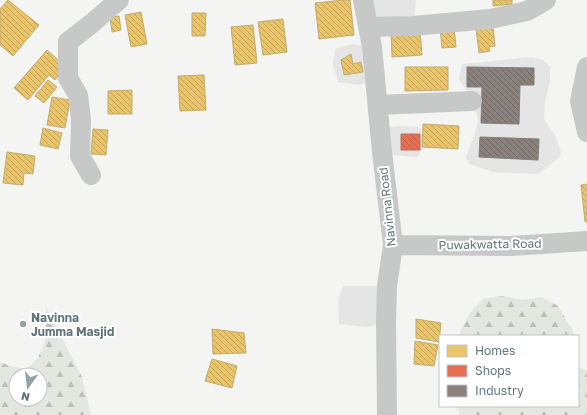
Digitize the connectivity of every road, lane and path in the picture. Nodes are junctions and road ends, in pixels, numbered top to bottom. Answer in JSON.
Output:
{"nodes":[{"id":1,"x":119,"y":0,"type":"edge"},
{"id":2,"x":364,"y":0,"type":"edge"},
{"id":3,"x":546,"y":0,"type":"edge"},
{"id":4,"x":368,"y":27,"type":"junction"},
{"id":5,"x":587,"y":67,"type":"edge"},
{"id":6,"x":472,"y":101,"type":"dead end"},
{"id":7,"x":378,"y":105,"type":"junction"},
{"id":8,"x":587,"y":132,"type":"edge"},
{"id":9,"x":91,"y":175,"type":"dead end"},
{"id":10,"x":587,"y":241,"type":"edge"},
{"id":11,"x":393,"y":245,"type":"junction"},
{"id":12,"x":387,"y":415,"type":"edge"}],
"edges":[{"from":1,"to":9,"type":"street"},
{"from":2,"to":4,"type":"street","name":"Navinna Road"},
{"from":3,"to":4,"type":"street"},
{"from":4,"to":7,"type":"street","name":"Navinna Road"},
{"from":5,"to":8,"type":"street"},
{"from":6,"to":7,"type":"street"},
{"from":7,"to":11,"type":"street","name":"Navinna Road"},
{"from":10,"to":11,"type":"street","name":"Puwakwatta Road"},
{"from":11,"to":12,"type":"street","name":"Navinna Road"}]}
